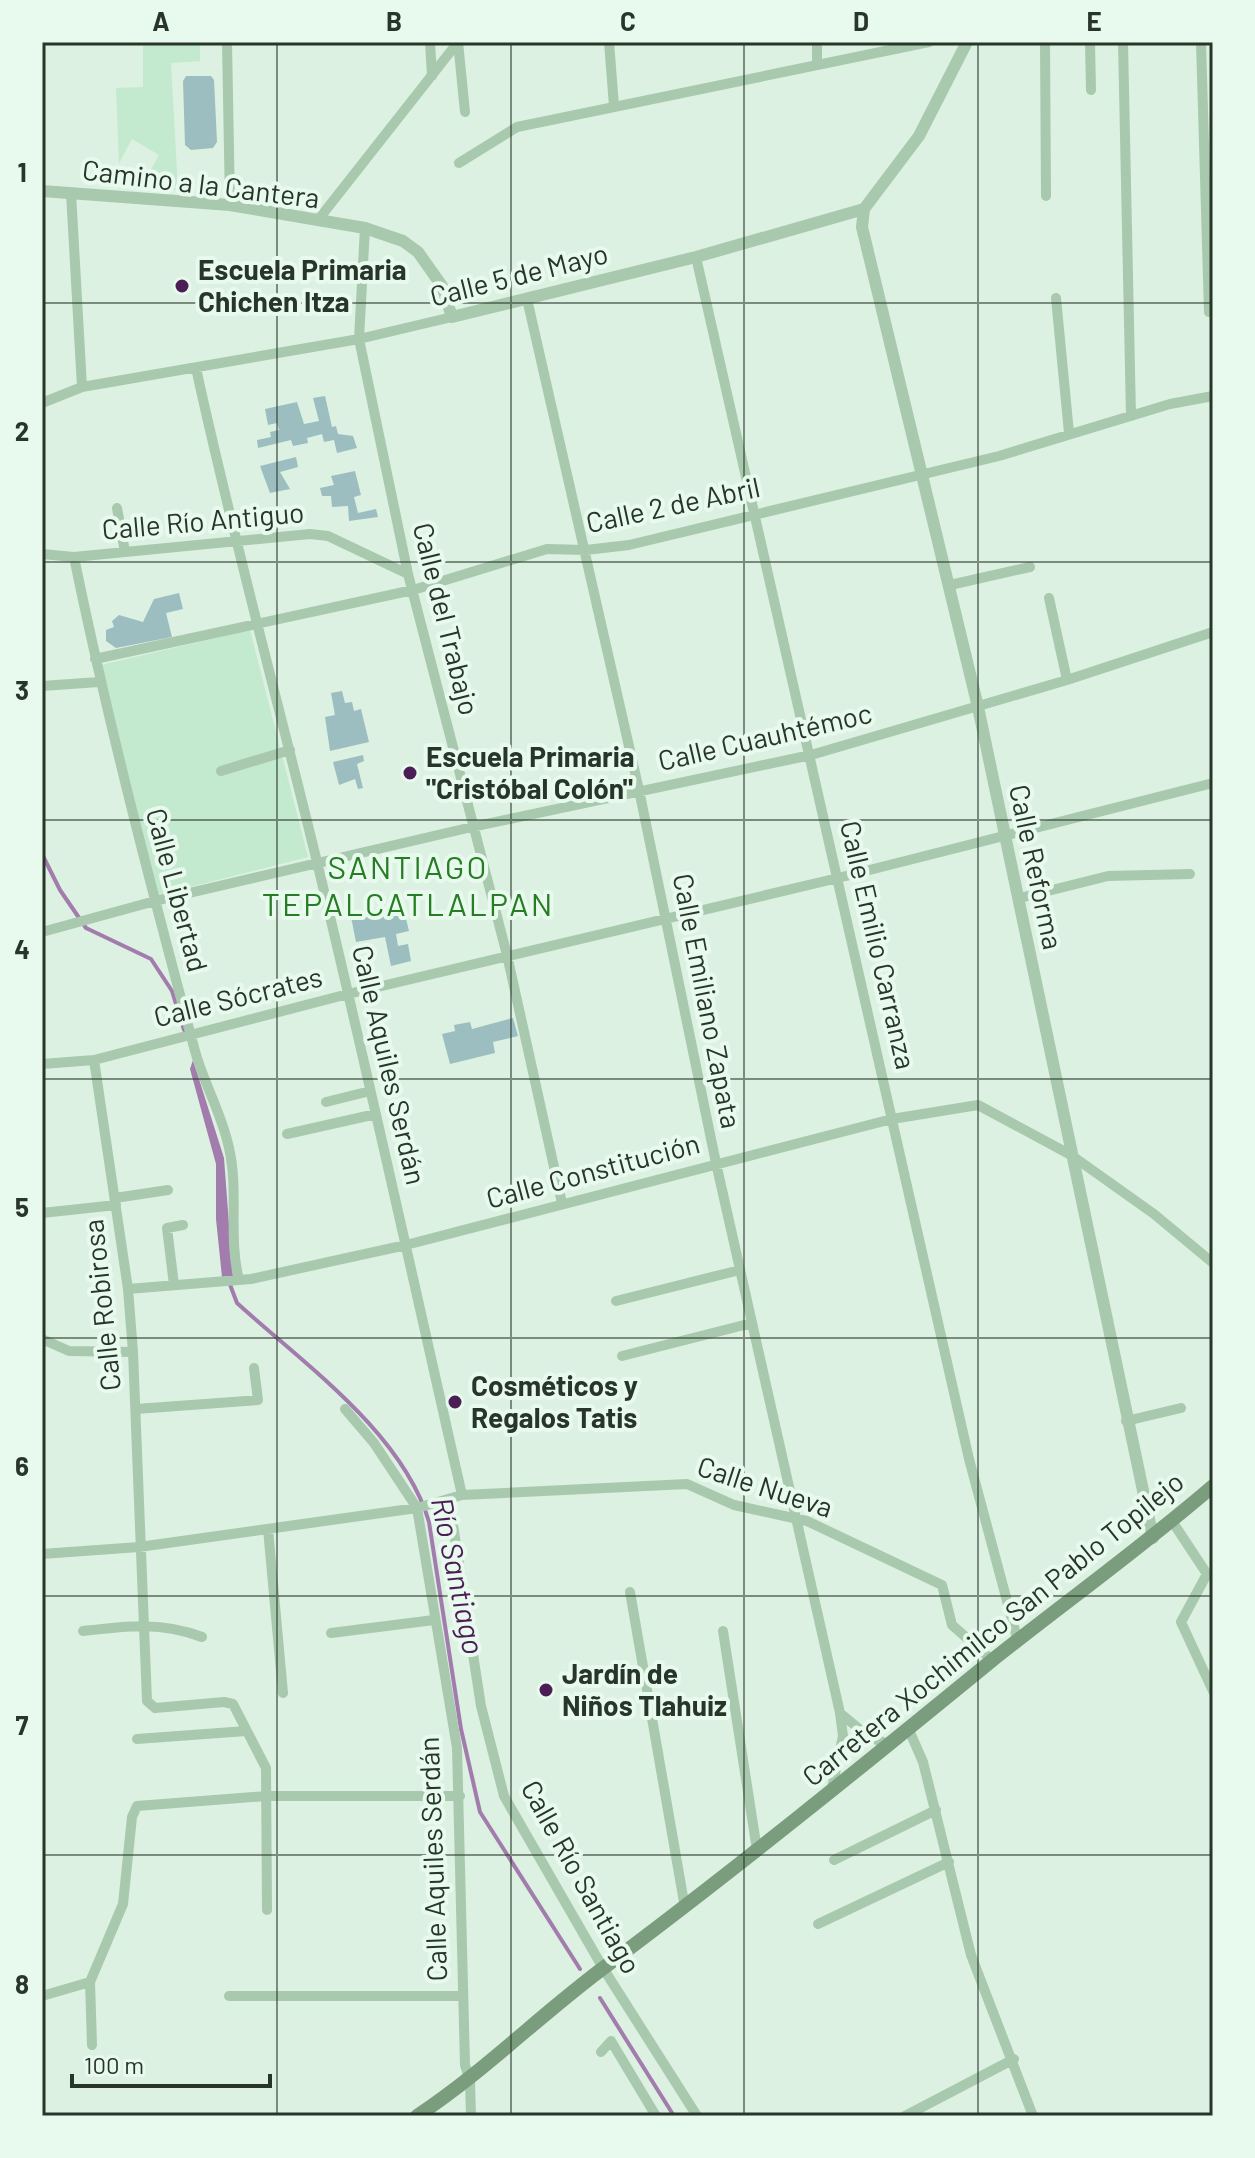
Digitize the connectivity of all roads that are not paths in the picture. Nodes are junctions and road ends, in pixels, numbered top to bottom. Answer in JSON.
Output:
{"nodes":[{"id":1,"x":227,"y":42,"type":"edge"},
{"id":2,"x":430,"y":42,"type":"edge"},
{"id":3,"x":458,"y":42,"type":"edge"},
{"id":4,"x":609,"y":42,"type":"edge"},
{"id":5,"x":817,"y":42,"type":"edge"},
{"id":6,"x":929,"y":42,"type":"edge"},
{"id":7,"x":967,"y":42,"type":"edge"},
{"id":8,"x":1045,"y":42,"type":"edge"},
{"id":9,"x":1090,"y":42,"type":"edge"},
{"id":10,"x":1123,"y":42,"type":"edge"},
{"id":11,"x":1201,"y":42,"type":"edge"},
{"id":12,"x":817,"y":64,"type":"junction"},
{"id":13,"x":432,"y":76,"type":"junction"},
{"id":14,"x":1091,"y":90,"type":"dead end"},
{"id":15,"x":614,"y":106,"type":"junction"},
{"id":16,"x":465,"y":112,"type":"dead end"},
{"id":17,"x":459,"y":163,"type":"dead end"},
{"id":18,"x":42,"y":191,"type":"edge"},
{"id":19,"x":71,"y":193,"type":"junction"},
{"id":20,"x":1046,"y":196,"type":"dead end"},
{"id":21,"x":230,"y":205,"type":"junction"},
{"id":22,"x":864,"y":209,"type":"junction"},
{"id":23,"x":318,"y":220,"type":"junction"},
{"id":24,"x":365,"y":228,"type":"junction"},
{"id":25,"x":696,"y":257,"type":"junction"},
{"id":26,"x":1056,"y":298,"type":"dead end"},
{"id":27,"x":527,"y":299,"type":"junction"},
{"id":28,"x":1213,"y":313,"type":"edge"},
{"id":29,"x":452,"y":317,"type":"junction"},
{"id":30,"x":359,"y":339,"type":"junction"},
{"id":31,"x":196,"y":368,"type":"junction"},
{"id":32,"x":82,"y":387,"type":"junction"},
{"id":33,"x":1213,"y":396,"type":"edge"},
{"id":34,"x":42,"y":403,"type":"edge"},
{"id":35,"x":1131,"y":416,"type":"junction"},
{"id":36,"x":1069,"y":433,"type":"junction"},
{"id":37,"x":925,"y":474,"type":"junction"},
{"id":38,"x":117,"y":508,"type":"dead end"},
{"id":39,"x":754,"y":513,"type":"junction"},
{"id":40,"x":234,"y":542,"type":"junction"},
{"id":41,"x":586,"y":550,"type":"junction"},
{"id":42,"x":125,"y":552,"type":"junction"},
{"id":43,"x":42,"y":554,"type":"edge"},
{"id":44,"x":74,"y":557,"type":"junction"},
{"id":45,"x":1030,"y":567,"type":"dead end"},
{"id":46,"x":408,"y":574,"type":"junction"},
{"id":47,"x":950,"y":585,"type":"junction"},
{"id":48,"x":413,"y":590,"type":"junction"},
{"id":49,"x":1049,"y":598,"type":"dead end"},
{"id":50,"x":256,"y":623,"type":"junction"},
{"id":51,"x":1213,"y":632,"type":"edge"},
{"id":52,"x":95,"y":659,"type":"junction"},
{"id":53,"x":1067,"y":680,"type":"junction"},
{"id":54,"x":99,"y":682,"type":"junction"},
{"id":55,"x":42,"y":686,"type":"edge"},
{"id":56,"x":978,"y":707,"type":"junction"},
{"id":57,"x":290,"y":750,"type":"junction"},
{"id":58,"x":811,"y":755,"type":"junction"},
{"id":59,"x":221,"y":771,"type":"dead end"},
{"id":60,"x":1213,"y":783,"type":"edge"},
{"id":61,"x":639,"y":790,"type":"junction"},
{"id":62,"x":472,"y":827,"type":"junction"},
{"id":63,"x":1005,"y":837,"type":"junction"},
{"id":64,"x":317,"y":863,"type":"junction"},
{"id":65,"x":1190,"y":874,"type":"dead end"},
{"id":66,"x":838,"y":878,"type":"junction"},
{"id":67,"x":1020,"y":898,"type":"junction"},
{"id":68,"x":155,"y":901,"type":"junction"},
{"id":69,"x":667,"y":917,"type":"junction"},
{"id":70,"x":42,"y":932,"type":"edge"},
{"id":71,"x":507,"y":955,"type":"junction"},
{"id":72,"x":348,"y":994,"type":"junction"},
{"id":73,"x":191,"y":1033,"type":"junction"},
{"id":74,"x":94,"y":1060,"type":"junction"},
{"id":75,"x":42,"y":1064,"type":"edge"},
{"id":76,"x":370,"y":1091,"type":"junction"},
{"id":77,"x":326,"y":1102,"type":"dead end"},
{"id":78,"x":376,"y":1114,"type":"junction"},
{"id":79,"x":892,"y":1119,"type":"junction"},
{"id":80,"x":287,"y":1134,"type":"dead end"},
{"id":81,"x":1071,"y":1155,"type":"junction"},
{"id":82,"x":716,"y":1163,"type":"junction"},
{"id":83,"x":168,"y":1190,"type":"dead end"},
{"id":84,"x":116,"y":1201,"type":"junction"},
{"id":85,"x":562,"y":1203,"type":"junction"},
{"id":86,"x":42,"y":1213,"type":"edge"},
{"id":87,"x":183,"y":1225,"type":"dead end"},
{"id":88,"x":406,"y":1245,"type":"junction"},
{"id":89,"x":1213,"y":1263,"type":"edge"},
{"id":90,"x":740,"y":1270,"type":"junction"},
{"id":91,"x":238,"y":1280,"type":"junction"},
{"id":92,"x":174,"y":1285,"type":"junction"},
{"id":93,"x":128,"y":1289,"type":"junction"},
{"id":94,"x":616,"y":1301,"type":"dead end"},
{"id":95,"x":752,"y":1323,"type":"junction"},
{"id":96,"x":42,"y":1339,"type":"edge"},
{"id":97,"x":133,"y":1352,"type":"junction"},
{"id":98,"x":622,"y":1356,"type":"dead end"},
{"id":99,"x":254,"y":1368,"type":"dead end"},
{"id":100,"x":1181,"y":1408,"type":"dead end"},
{"id":101,"x":136,"y":1409,"type":"junction"},
{"id":102,"x":345,"y":1409,"type":"dead end"},
{"id":103,"x":1126,"y":1421,"type":"junction"},
{"id":104,"x":1213,"y":1486,"type":"edge"},
{"id":105,"x":462,"y":1495,"type":"junction"},
{"id":106,"x":449,"y":1499,"type":"junction"},
{"id":107,"x":419,"y":1508,"type":"junction"},
{"id":108,"x":795,"y":1521,"type":"junction"},
{"id":109,"x":1172,"y":1521,"type":"junction"},
{"id":110,"x":268,"y":1529,"type":"junction"},
{"id":111,"x":1153,"y":1538,"type":"junction"},
{"id":112,"x":139,"y":1547,"type":"junction"},
{"id":113,"x":42,"y":1554,"type":"edge"},
{"id":114,"x":630,"y":1592,"type":"dead end"},
{"id":115,"x":434,"y":1620,"type":"junction"},
{"id":116,"x":143,"y":1624,"type":"junction"},
{"id":117,"x":83,"y":1631,"type":"dead end"},
{"id":118,"x":723,"y":1631,"type":"dead end"},
{"id":119,"x":331,"y":1633,"type":"dead end"},
{"id":120,"x":202,"y":1637,"type":"dead end"},
{"id":121,"x":1018,"y":1642,"type":"junction"},
{"id":122,"x":993,"y":1661,"type":"junction"},
{"id":123,"x":1211,"y":1684,"type":"edge"},
{"id":124,"x":283,"y":1693,"type":"dead end"},
{"id":125,"x":840,"y":1713,"type":"junction"},
{"id":126,"x":909,"y":1730,"type":"junction"},
{"id":127,"x":246,"y":1731,"type":"junction"},
{"id":128,"x":137,"y":1739,"type":"dead end"},
{"id":129,"x":891,"y":1745,"type":"junction"},
{"id":130,"x":832,"y":1788,"type":"junction"},
{"id":131,"x":266,"y":1796,"type":"junction"},
{"id":132,"x":460,"y":1796,"type":"junction"},
{"id":133,"x":936,"y":1810,"type":"junction"},
{"id":134,"x":757,"y":1850,"type":"junction"},
{"id":135,"x":834,"y":1860,"type":"dead end"},
{"id":136,"x":949,"y":1862,"type":"junction"},
{"id":137,"x":685,"y":1908,"type":"junction"},
{"id":138,"x":267,"y":1910,"type":"dead end"},
{"id":139,"x":818,"y":1924,"type":"dead end"},
{"id":140,"x":603,"y":1968,"type":"junction"},
{"id":141,"x":90,"y":1982,"type":"junction"},
{"id":142,"x":42,"y":1996,"type":"edge"},
{"id":143,"x":229,"y":1996,"type":"dead end"},
{"id":144,"x":462,"y":1996,"type":"junction"},
{"id":145,"x":92,"y":2045,"type":"dead end"},
{"id":146,"x":601,"y":2052,"type":"dead end"},
{"id":147,"x":1014,"y":2059,"type":"junction"},
{"id":148,"x":470,"y":2081,"type":"junction"},
{"id":149,"x":417,"y":2116,"type":"edge"},
{"id":150,"x":471,"y":2116,"type":"edge"},
{"id":151,"x":656,"y":2116,"type":"edge"},
{"id":152,"x":697,"y":2116,"type":"edge"},
{"id":153,"x":905,"y":2116,"type":"edge"},
{"id":154,"x":1033,"y":2116,"type":"edge"}],
"edges":[{"from":1,"to":21,"type":"street"},
{"from":2,"to":13,"type":"street"},
{"from":3,"to":13,"type":"street"},
{"from":3,"to":16,"type":"street"},
{"from":4,"to":15,"type":"street"},
{"from":5,"to":12,"type":"street"},
{"from":6,"to":12,"type":"street"},
{"from":7,"to":22,"type":"street"},
{"from":8,"to":20,"type":"street"},
{"from":9,"to":14,"type":"street"},
{"from":10,"to":35,"type":"street"},
{"from":11,"to":28,"type":"street"},
{"from":12,"to":15,"type":"street"},
{"from":13,"to":23,"type":"street"},
{"from":15,"to":17,"type":"street"},
{"from":18,"to":19,"type":"street","name":"Camino a la Cantera"},
{"from":19,"to":21,"type":"street","name":"Camino a la Cantera"},
{"from":19,"to":32,"type":"street"},
{"from":21,"to":23,"type":"street","name":"Camino a la Cantera"},
{"from":22,"to":25,"type":"street","name":"Calle 5 de Mayo"},
{"from":22,"to":37,"type":"street","name":"Calle Reforma"},
{"from":23,"to":24,"type":"street","name":"Camino a la Cantera"},
{"from":24,"to":29,"type":"street","name":"Camino a la Cantera"},
{"from":24,"to":30,"type":"street","name":"Calle del Trabajo"},
{"from":25,"to":27,"type":"street","name":"Calle 5 de Mayo"},
{"from":25,"to":39,"type":"street","name":"Calle Emilio Carranza"},
{"from":26,"to":36,"type":"street"},
{"from":27,"to":29,"type":"street","name":"Calle 5 de Mayo"},
{"from":27,"to":41,"type":"street","name":"Calle Emiliano Zapata"},
{"from":29,"to":30,"type":"street","name":"Calle 5 de Mayo"},
{"from":30,"to":31,"type":"street","name":"Calle 5 de Mayo"},
{"from":30,"to":46,"type":"street","name":"Calle del Trabajo"},
{"from":31,"to":32,"type":"street","name":"Calle 5 de Mayo"},
{"from":31,"to":40,"type":"street","name":"Calle Aquiles Serdán"},
{"from":32,"to":34,"type":"street","name":"Calle 5 de Mayo"},
{"from":33,"to":35,"type":"street","name":"Calle 2 de Abril"},
{"from":35,"to":36,"type":"street","name":"Calle 2 de Abril"},
{"from":36,"to":37,"type":"street","name":"Calle 2 de Abril"},
{"from":37,"to":39,"type":"street","name":"Calle 2 de Abril"},
{"from":37,"to":47,"type":"street","name":"Calle Reforma"},
{"from":38,"to":42,"type":"street"},
{"from":39,"to":41,"type":"street","name":"Calle 2 de Abril"},
{"from":39,"to":58,"type":"street","name":"Calle Emilio Carranza"},
{"from":40,"to":42,"type":"street","name":"Calle Río Antiguo"},
{"from":40,"to":46,"type":"street","name":"Calle Río Antiguo"},
{"from":40,"to":50,"type":"street","name":"Calle Aquiles Serdán"},
{"from":41,"to":48,"type":"street","name":"Calle 2 de Abril"},
{"from":41,"to":61,"type":"street","name":"Calle Emiliano Zapata"},
{"from":42,"to":44,"type":"street","name":"Calle Río Antiguo"},
{"from":43,"to":44,"type":"street","name":"Calle Río Antiguo"},
{"from":44,"to":52,"type":"street","name":"Calle Libertad"},
{"from":45,"to":47,"type":"street"},
{"from":46,"to":48,"type":"street","name":"Calle del Trabajo"},
{"from":47,"to":56,"type":"street","name":"Calle Reforma"},
{"from":48,"to":50,"type":"street","name":"Calle 2 de Abril"},
{"from":48,"to":62,"type":"street","name":"Calle del Trabajo"},
{"from":49,"to":53,"type":"street"},
{"from":50,"to":52,"type":"street","name":"Calle 2 de Abril"},
{"from":50,"to":57,"type":"street","name":"Calle Aquiles Serdán"},
{"from":51,"to":53,"type":"street","name":"Calle Cuauhtémoc"},
{"from":52,"to":54,"type":"street","name":"Calle Libertad"},
{"from":53,"to":56,"type":"street","name":"Calle Cuauhtémoc"},
{"from":54,"to":55,"type":"street"},
{"from":54,"to":68,"type":"street","name":"Calle Libertad"},
{"from":56,"to":58,"type":"street","name":"Calle Cuauhtémoc"},
{"from":56,"to":63,"type":"street","name":"Calle Reforma"},
{"from":57,"to":59,"type":"street"},
{"from":57,"to":64,"type":"street","name":"Calle Aquiles Serdán"},
{"from":58,"to":61,"type":"street","name":"Calle Cuauhtémoc"},
{"from":58,"to":66,"type":"street","name":"Calle Emilio Carranza"},
{"from":60,"to":63,"type":"street","name":"Calle Sócrates"},
{"from":61,"to":62,"type":"street","name":"Calle Cuauhtémoc"},
{"from":61,"to":69,"type":"street","name":"Calle Emiliano Zapata"},
{"from":62,"to":64,"type":"street","name":"Calle Cuauhtémoc"},
{"from":62,"to":71,"type":"street","name":"Calle del Trabajo"},
{"from":63,"to":66,"type":"street","name":"Calle Sócrates"},
{"from":63,"to":67,"type":"street","name":"Calle Reforma"},
{"from":64,"to":68,"type":"street","name":"Calle Cuauhtémoc"},
{"from":64,"to":72,"type":"street","name":"Calle Aquiles Serdán"},
{"from":65,"to":67,"type":"street"},
{"from":66,"to":69,"type":"street","name":"Calle Sócrates"},
{"from":66,"to":79,"type":"street","name":"Calle Emilio Carranza"},
{"from":67,"to":81,"type":"street","name":"Calle Reforma"},
{"from":68,"to":70,"type":"street","name":"Calle Cuauhtémoc"},
{"from":68,"to":73,"type":"street","name":"Calle Libertad"},
{"from":69,"to":71,"type":"street","name":"Calle Sócrates"},
{"from":69,"to":82,"type":"street","name":"Calle Emiliano Zapata"},
{"from":71,"to":72,"type":"street","name":"Calle Sócrates"},
{"from":71,"to":85,"type":"street","name":"Calle del Trabajo"},
{"from":72,"to":73,"type":"street","name":"Calle Sócrates"},
{"from":72,"to":76,"type":"street","name":"Calle Aquiles Serdán"},
{"from":73,"to":74,"type":"street","name":"Calle Sócrates"},
{"from":73,"to":91,"type":"street","name":"Calle Libertad"},
{"from":74,"to":75,"type":"street","name":"Calle Sócrates"},
{"from":74,"to":84,"type":"street","name":"Calle Robirosa"},
{"from":76,"to":77,"type":"street"},
{"from":76,"to":78,"type":"street","name":"Calle Aquiles Serdán"},
{"from":78,"to":80,"type":"street"},
{"from":78,"to":88,"type":"street","name":"Calle Aquiles Serdán"},
{"from":79,"to":81,"type":"street","name":"Calle Constitución"},
{"from":79,"to":82,"type":"street","name":"Calle Constitución"},
{"from":79,"to":121,"type":"street","name":"Calle Emilio Carranza"},
{"from":81,"to":89,"type":"street","name":"Calle Constitución"},
{"from":81,"to":103,"type":"street","name":"Calle Reforma"},
{"from":82,"to":85,"type":"street","name":"Calle Constitución"},
{"from":82,"to":90,"type":"street","name":"Calle Emiliano Zapata"},
{"from":83,"to":84,"type":"street"},
{"from":84,"to":86,"type":"street"},
{"from":84,"to":93,"type":"street","name":"Calle Robirosa"},
{"from":85,"to":88,"type":"street","name":"Calle Constitución"},
{"from":87,"to":92,"type":"street"},
{"from":88,"to":91,"type":"street","name":"Calle Constitución"},
{"from":88,"to":105,"type":"street","name":"Calle Aquiles Serdán"},
{"from":90,"to":94,"type":"street"},
{"from":90,"to":95,"type":"street","name":"Calle Emiliano Zapata"},
{"from":91,"to":92,"type":"street","name":"Calle Constitución"},
{"from":92,"to":93,"type":"street","name":"Calle Constitución"},
{"from":93,"to":97,"type":"street","name":"Calle Robirosa"},
{"from":95,"to":98,"type":"street"},
{"from":95,"to":108,"type":"street","name":"Calle Emiliano Zapata"},
{"from":96,"to":97,"type":"street"},
{"from":97,"to":101,"type":"street","name":"Calle Robirosa"},
{"from":99,"to":101,"type":"street"},
{"from":100,"to":103,"type":"street"},
{"from":101,"to":112,"type":"street","name":"Calle Robirosa"},
{"from":102,"to":107,"type":"street"},
{"from":103,"to":111,"type":"street","name":"Calle Reforma"},
{"from":104,"to":109,"type":"main road","name":"Carretera Xochimilco San Pablo Topilejo"},
{"from":105,"to":106,"type":"street","name":"Calle Nueva"},
{"from":105,"to":108,"type":"street","name":"Calle Nueva"},
{"from":106,"to":107,"type":"street","name":"Calle Nueva"},
{"from":106,"to":140,"type":"street","name":"Calle Río Santiago"},
{"from":107,"to":110,"type":"street","name":"Calle Nueva"},
{"from":107,"to":115,"type":"street","name":"Calle Aquiles Serdán"},
{"from":108,"to":122,"type":"street","name":"Calle Nueva"},
{"from":108,"to":125,"type":"street","name":"Calle Emiliano Zapata"},
{"from":109,"to":111,"type":"main road","name":"Carretera Xochimilco San Pablo Topilejo"},
{"from":109,"to":123,"type":"street"},
{"from":110,"to":112,"type":"street","name":"Calle Nueva"},
{"from":110,"to":124,"type":"street"},
{"from":111,"to":121,"type":"main road","name":"Carretera Xochimilco San Pablo Topilejo"},
{"from":112,"to":113,"type":"street","name":"Calle Nueva"},
{"from":112,"to":116,"type":"street","name":"Calle Robirosa"},
{"from":114,"to":137,"type":"street"},
{"from":115,"to":119,"type":"street"},
{"from":115,"to":132,"type":"street","name":"Calle Aquiles Serdán"},
{"from":116,"to":117,"type":"street"},
{"from":116,"to":120,"type":"street"},
{"from":116,"to":127,"type":"street","name":"Calle Robirosa"},
{"from":118,"to":134,"type":"street"},
{"from":121,"to":122,"type":"main road","name":"Carretera Xochimilco San Pablo Topilejo"},
{"from":122,"to":126,"type":"main road","name":"Carretera Xochimilco San Pablo Topilejo"},
{"from":125,"to":129,"type":"street"},
{"from":125,"to":130,"type":"street","name":"Calle Emiliano Zapata"},
{"from":126,"to":129,"type":"main road","name":"Carretera Xochimilco San Pablo Topilejo"},
{"from":126,"to":133,"type":"street"},
{"from":127,"to":128,"type":"street"},
{"from":127,"to":131,"type":"street"},
{"from":129,"to":130,"type":"main road","name":"Carretera Xochimilco San Pablo Topilejo"},
{"from":130,"to":134,"type":"main road","name":"Carretera Xochimilco San Pablo Topilejo"},
{"from":131,"to":132,"type":"street"},
{"from":131,"to":138,"type":"street"},
{"from":131,"to":141,"type":"street"},
{"from":132,"to":144,"type":"street","name":"Calle Aquiles Serdán"},
{"from":133,"to":135,"type":"street"},
{"from":133,"to":136,"type":"street"},
{"from":134,"to":137,"type":"main road","name":"Carretera Xochimilco San Pablo Topilejo"},
{"from":136,"to":139,"type":"street"},
{"from":136,"to":147,"type":"street"},
{"from":137,"to":140,"type":"main road","name":"Carretera Xochimilco San Pablo Topilejo"},
{"from":140,"to":148,"type":"main road","name":"Carretera Xochimilco San Pablo Topilejo"},
{"from":140,"to":152,"type":"street","name":"Calle Río Santiago"},
{"from":141,"to":142,"type":"street"},
{"from":141,"to":145,"type":"street"},
{"from":143,"to":144,"type":"street"},
{"from":144,"to":148,"type":"street","name":"Calle Aquiles Serdán"},
{"from":146,"to":151,"type":"street"},
{"from":147,"to":153,"type":"street"},
{"from":147,"to":154,"type":"street"},
{"from":148,"to":149,"type":"main road","name":"Carretera Xochimilco San Pablo Topilejo"},
{"from":148,"to":150,"type":"street","name":"Calle Aquiles Serdán"}]}
